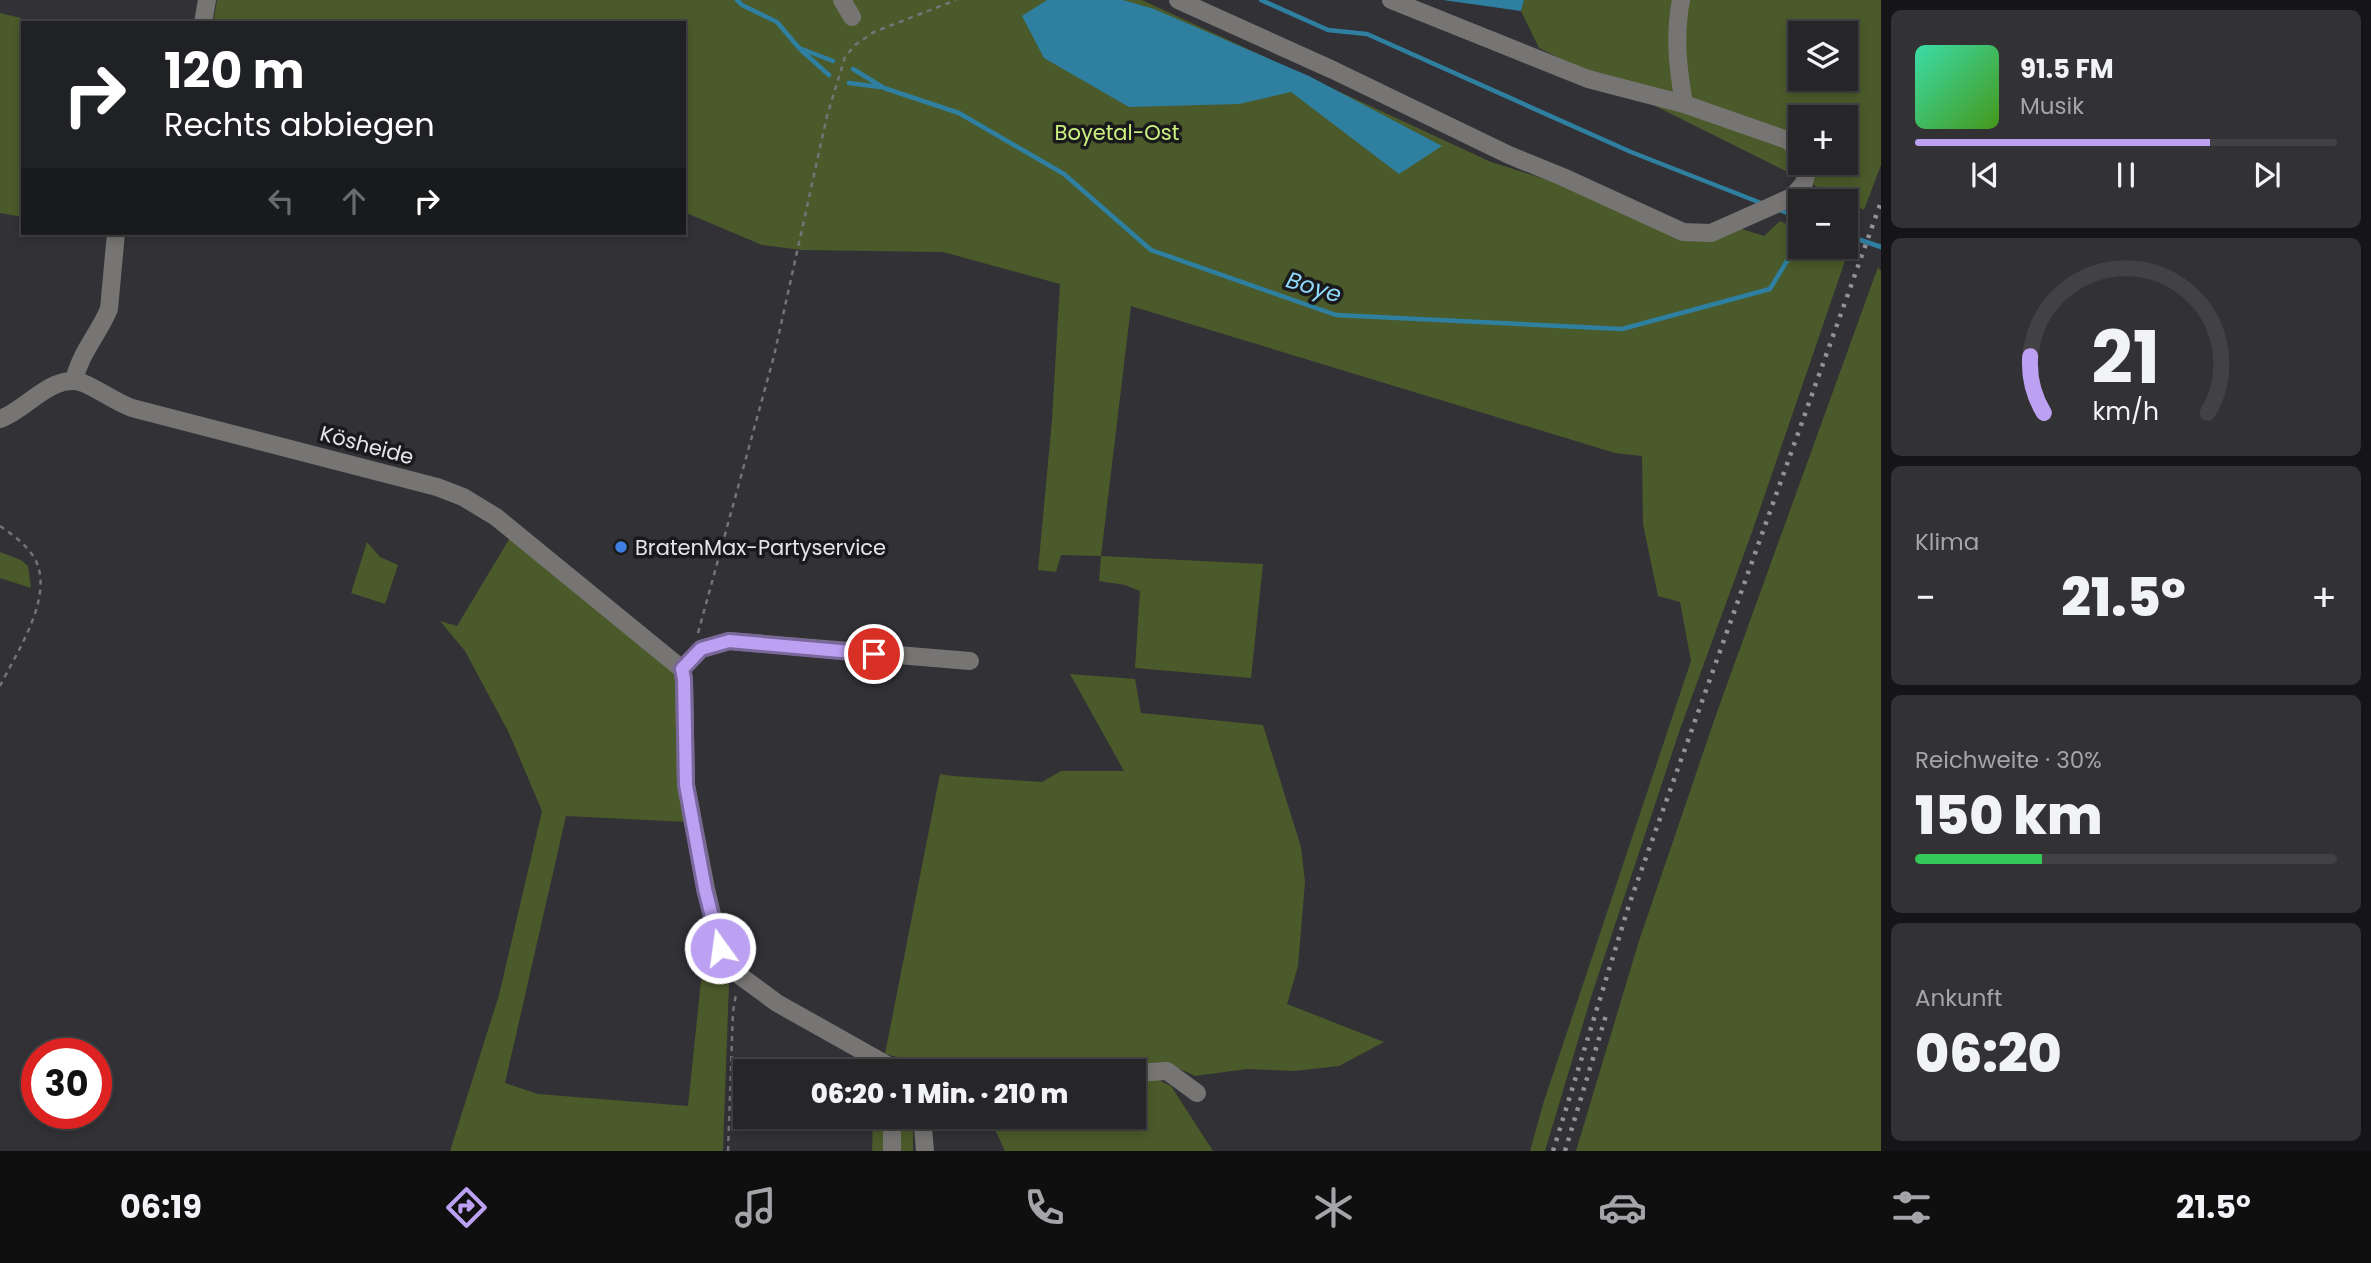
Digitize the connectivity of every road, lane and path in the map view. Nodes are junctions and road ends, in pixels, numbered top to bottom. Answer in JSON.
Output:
{"nodes":[{"id":1,"x":207,"y":0,"type":"edge"},
{"id":2,"x":842,"y":0,"type":"edge"},
{"id":3,"x":956,"y":0,"type":"edge"},
{"id":4,"x":1178,"y":0,"type":"edge"},
{"id":5,"x":1391,"y":0,"type":"edge"},
{"id":6,"x":1681,"y":0,"type":"edge"},
{"id":7,"x":852,"y":17,"type":"dead end"},
{"id":8,"x":203,"y":21,"type":"edge"},
{"id":9,"x":1684,"y":104,"type":"junction"},
{"id":10,"x":1788,"y":141,"type":"edge"},
{"id":11,"x":1806,"y":175,"type":"edge"},
{"id":12,"x":116,"y":235,"type":"edge"},
{"id":13,"x":74,"y":380,"type":"junction"},
{"id":14,"x":0,"y":419,"type":"edge"},
{"id":15,"x":0,"y":526,"type":"edge"},
{"id":16,"x":970,"y":661,"type":"dead end"},
{"id":17,"x":687,"y":663,"type":"junction"},
{"id":18,"x":0,"y":686,"type":"edge"},
{"id":19,"x":739,"y":975,"type":"junction"},
{"id":20,"x":874,"y":1059,"type":"edge"},
{"id":21,"x":1146,"y":1072,"type":"edge"},
{"id":22,"x":1197,"y":1093,"type":"dead end"},
{"id":23,"x":892,"y":1129,"type":"edge"},
{"id":24,"x":923,"y":1129,"type":"edge"},
{"id":25,"x":728,"y":1151,"type":"edge"},
{"id":26,"x":892,"y":1151,"type":"edge"},
{"id":27,"x":925,"y":1151,"type":"edge"}],
"edges":[{"from":1,"to":8,"type":"street"},
{"from":2,"to":7,"type":"street"},
{"from":3,"to":17,"type":"path"},
{"from":4,"to":11,"type":"street"},
{"from":5,"to":9,"type":"street"},
{"from":6,"to":9,"type":"street"},
{"from":9,"to":10,"type":"street"},
{"from":12,"to":13,"type":"street"},
{"from":13,"to":14,"type":"street"},
{"from":13,"to":17,"type":"street","name":"Kösheide"},
{"from":15,"to":18,"type":"path"},
{"from":16,"to":17,"type":"street"},
{"from":17,"to":19,"type":"street"},
{"from":19,"to":20,"type":"street"},
{"from":19,"to":25,"type":"path"},
{"from":21,"to":22,"type":"street"},
{"from":23,"to":26,"type":"street"},
{"from":24,"to":27,"type":"street"}]}
